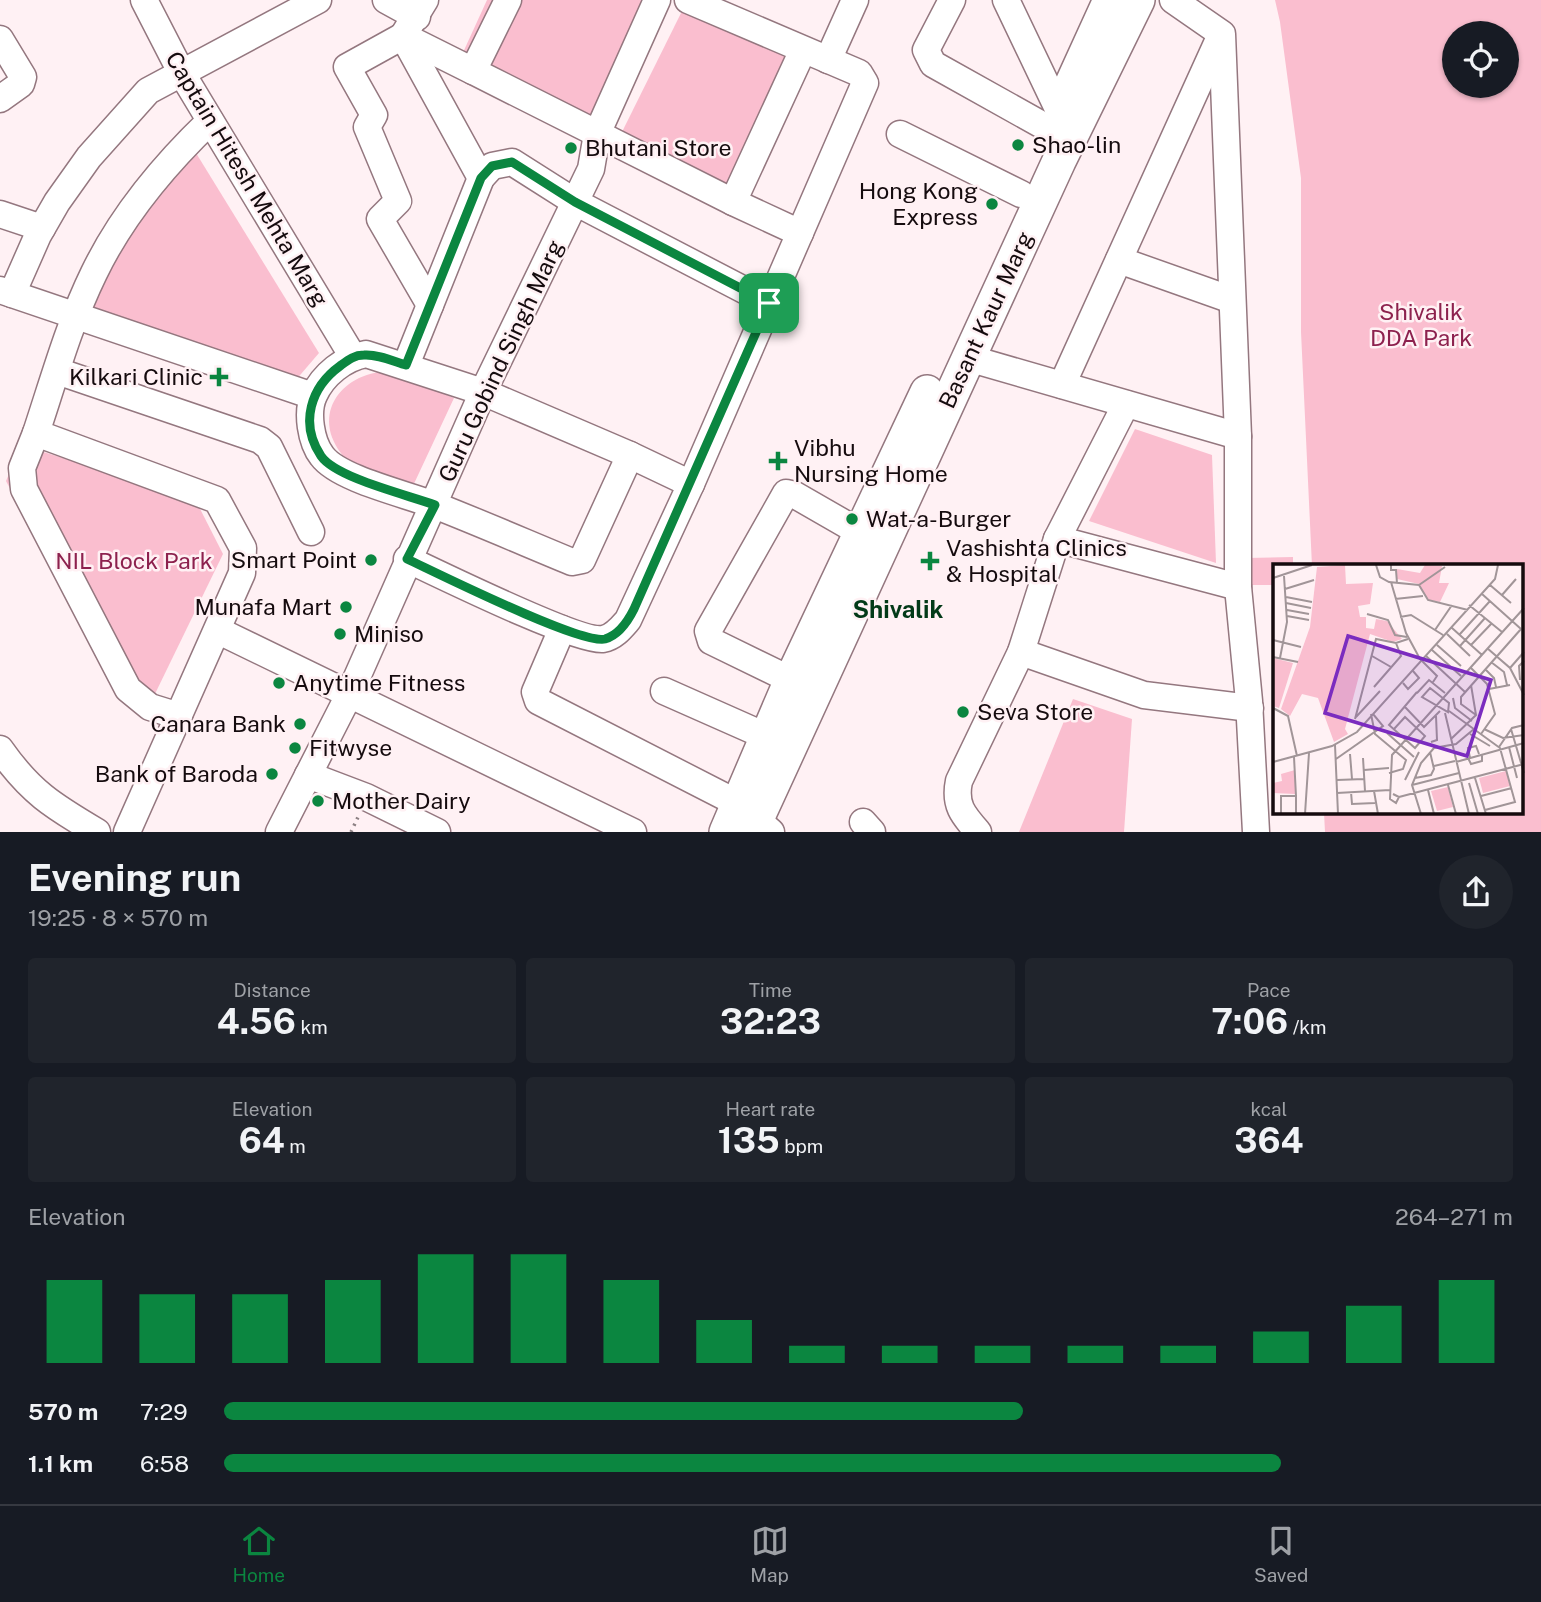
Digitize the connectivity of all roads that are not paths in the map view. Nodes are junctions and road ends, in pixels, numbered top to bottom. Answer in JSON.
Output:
{"nodes":[{"id":1,"x":144,"y":0,"type":"edge"},
{"id":2,"x":318,"y":0,"type":"edge"},
{"id":3,"x":386,"y":0,"type":"edge"},
{"id":4,"x":508,"y":0,"type":"edge"},
{"id":5,"x":657,"y":0,"type":"edge"},
{"id":6,"x":688,"y":0,"type":"edge"},
{"id":7,"x":855,"y":0,"type":"edge"},
{"id":8,"x":952,"y":0,"type":"edge"},
{"id":9,"x":1006,"y":0,"type":"edge"},
{"id":10,"x":1110,"y":0,"type":"edge"},
{"id":11,"x":1138,"y":0,"type":"edge"},
{"id":12,"x":1173,"y":0,"type":"edge"},
{"id":13,"x":415,"y":18,"type":"edge"},
{"id":14,"x":1222,"y":34,"type":"junction"},
{"id":15,"x":0,"y":39,"type":"edge"},
{"id":16,"x":803,"y":50,"type":"junction"},
{"id":17,"x":828,"y":60,"type":"junction"},
{"id":18,"x":473,"y":71,"type":"junction"},
{"id":19,"x":181,"y":72,"type":"junction"},
{"id":20,"x":0,"y":99,"type":"edge"},
{"id":21,"x":210,"y":121,"type":"junction"},
{"id":22,"x":1063,"y":127,"type":"junction"},
{"id":23,"x":597,"y":134,"type":"junction"},
{"id":24,"x":900,"y":134,"type":"dead end"},
{"id":25,"x":481,"y":178,"type":"junction"},
{"id":26,"x":1021,"y":194,"type":"junction"},
{"id":27,"x":575,"y":202,"type":"junction"},
{"id":28,"x":733,"y":202,"type":"junction"},
{"id":29,"x":0,"y":214,"type":"edge"},
{"id":30,"x":42,"y":228,"type":"junction"},
{"id":31,"x":800,"y":233,"type":"junction"},
{"id":32,"x":1119,"y":260,"type":"junction"},
{"id":33,"x":6,"y":292,"type":"edge"},
{"id":34,"x":1232,"y":300,"type":"junction"},
{"id":35,"x":769,"y":303,"type":"junction"},
{"id":36,"x":430,"y":304,"type":"junction"},
{"id":37,"x":75,"y":315,"type":"junction"},
{"id":38,"x":353,"y":357,"type":"junction"},
{"id":39,"x":968,"y":358,"type":"junction"},
{"id":40,"x":406,"y":365,"type":"junction"},
{"id":41,"x":57,"y":371,"type":"junction"},
{"id":42,"x":1062,"y":385,"type":"junction"},
{"id":43,"x":483,"y":392,"type":"junction"},
{"id":44,"x":313,"y":396,"type":"junction"},
{"id":45,"x":1126,"y":404,"type":"junction"},
{"id":46,"x":36,"y":433,"type":"junction"},
{"id":47,"x":1238,"y":436,"type":"junction"},
{"id":48,"x":631,"y":455,"type":"junction"},
{"id":49,"x":691,"y":484,"type":"junction"},
{"id":50,"x":435,"y":505,"type":"junction"},
{"id":51,"x":310,"y":532,"type":"dead end"},
{"id":52,"x":861,"y":533,"type":"junction"},
{"id":53,"x":1057,"y":539,"type":"junction"},
{"id":54,"x":407,"y":559,"type":"junction"},
{"id":55,"x":1238,"y":587,"type":"junction"},
{"id":56,"x":562,"y":629,"type":"junction"},
{"id":57,"x":219,"y":631,"type":"junction"},
{"id":58,"x":1021,"y":652,"type":"junction"},
{"id":59,"x":791,"y":680,"type":"junction"},
{"id":60,"x":664,"y":691,"type":"dead end"},
{"id":61,"x":350,"y":693,"type":"junction"},
{"id":62,"x":1250,"y":708,"type":"junction"},
{"id":63,"x":179,"y":716,"type":"junction"},
{"id":64,"x":768,"y":737,"type":"junction"},
{"id":65,"x":0,"y":749,"type":"edge"},
{"id":66,"x":308,"y":775,"type":"junction"},
{"id":67,"x":749,"y":824,"type":"edge"},
{"id":68,"x":97,"y":832,"type":"edge"},
{"id":69,"x":127,"y":832,"type":"edge"},
{"id":70,"x":278,"y":832,"type":"edge"},
{"id":71,"x":438,"y":832,"type":"edge"},
{"id":72,"x":633,"y":832,"type":"edge"},
{"id":73,"x":978,"y":832,"type":"edge"},
{"id":74,"x":1256,"y":832,"type":"edge"}],
"edges":[{"from":1,"to":19,"type":"street","name":"Captain Hitesh Mehta Marg"},
{"from":2,"to":19,"type":"street"},
{"from":3,"to":13,"type":"street"},
{"from":4,"to":18,"type":"street"},
{"from":5,"to":23,"type":"street","name":"Guru Gobind Singh Marg"},
{"from":6,"to":16,"type":"street"},
{"from":7,"to":17,"type":"street"},
{"from":8,"to":22,"type":"street"},
{"from":9,"to":22,"type":"street"},
{"from":10,"to":22,"type":"main road","name":"Basant Kaur Marg"},
{"from":11,"to":22,"type":"main road","name":"Basant Kaur Marg"},
{"from":12,"to":14,"type":"street"},
{"from":13,"to":18,"type":"street"},
{"from":13,"to":25,"type":"street"},
{"from":13,"to":36,"type":"street"},
{"from":14,"to":32,"type":"street"},
{"from":14,"to":34,"type":"street"},
{"from":15,"to":20,"type":"street"},
{"from":16,"to":17,"type":"street"},
{"from":16,"to":28,"type":"street"},
{"from":17,"to":31,"type":"street"},
{"from":18,"to":23,"type":"street"},
{"from":19,"to":21,"type":"street","name":"Captain Hitesh Mehta Marg"},
{"from":19,"to":30,"type":"street"},
{"from":21,"to":37,"type":"street"},
{"from":21,"to":38,"type":"street","name":"Captain Hitesh Mehta Marg"},
{"from":22,"to":26,"type":"main road","name":"Basant Kaur Marg"},
{"from":22,"to":39,"type":"main road","name":"Basant Kaur Marg"},
{"from":23,"to":27,"type":"street","name":"Guru Gobind Singh Marg"},
{"from":23,"to":28,"type":"street"},
{"from":24,"to":26,"type":"street"},
{"from":25,"to":27,"type":"street"},
{"from":25,"to":36,"type":"street"},
{"from":26,"to":52,"type":"main road","name":"Basant Kaur Marg"},
{"from":27,"to":35,"type":"street"},
{"from":27,"to":43,"type":"street","name":"Guru Gobind Singh Marg"},
{"from":28,"to":31,"type":"street"},
{"from":29,"to":30,"type":"street"},
{"from":30,"to":33,"type":"street"},
{"from":31,"to":35,"type":"street"},
{"from":32,"to":34,"type":"street"},
{"from":32,"to":42,"type":"street"},
{"from":33,"to":37,"type":"street"},
{"from":34,"to":47,"type":"street"},
{"from":35,"to":49,"type":"street"},
{"from":36,"to":40,"type":"street"},
{"from":37,"to":41,"type":"street"},
{"from":37,"to":44,"type":"street"},
{"from":38,"to":40,"type":"street"},
{"from":38,"to":44,"type":"street"},
{"from":39,"to":42,"type":"street"},
{"from":39,"to":67,"type":"main road","name":"Basant Kaur Marg"},
{"from":40,"to":43,"type":"street"},
{"from":41,"to":46,"type":"street"},
{"from":41,"to":51,"type":"street"},
{"from":42,"to":45,"type":"street"},
{"from":43,"to":48,"type":"street"},
{"from":43,"to":50,"type":"street","name":"Guru Gobind Singh Marg"},
{"from":44,"to":50,"type":"street"},
{"from":45,"to":47,"type":"street"},
{"from":45,"to":53,"type":"street"},
{"from":46,"to":57,"type":"street"},
{"from":46,"to":63,"type":"street"},
{"from":47,"to":55,"type":"street"},
{"from":48,"to":49,"type":"street"},
{"from":48,"to":50,"type":"street"},
{"from":49,"to":56,"type":"street"},
{"from":50,"to":54,"type":"street","name":"Guru Gobind Singh Marg"},
{"from":52,"to":59,"type":"main road","name":"Basant Kaur Marg"},
{"from":52,"to":59,"type":"street"},
{"from":53,"to":55,"type":"street"},
{"from":53,"to":58,"type":"street"},
{"from":54,"to":56,"type":"street"},
{"from":54,"to":61,"type":"street","name":"Guru Gobind Singh Marg"},
{"from":55,"to":62,"type":"street"},
{"from":56,"to":67,"type":"street"},
{"from":57,"to":61,"type":"street"},
{"from":57,"to":63,"type":"street"},
{"from":58,"to":62,"type":"street"},
{"from":58,"to":73,"type":"street"},
{"from":59,"to":64,"type":"main road","name":"Basant Kaur Marg"},
{"from":60,"to":64,"type":"street"},
{"from":61,"to":66,"type":"street","name":"Guru Gobind Singh Marg"},
{"from":61,"to":72,"type":"street"},
{"from":62,"to":74,"type":"street"},
{"from":63,"to":69,"type":"street"},
{"from":64,"to":67,"type":"main road","name":"Basant Kaur Marg"},
{"from":65,"to":68,"type":"street"},
{"from":66,"to":70,"type":"street","name":"Guru Gobind Singh Marg"},
{"from":66,"to":71,"type":"street"}]}
